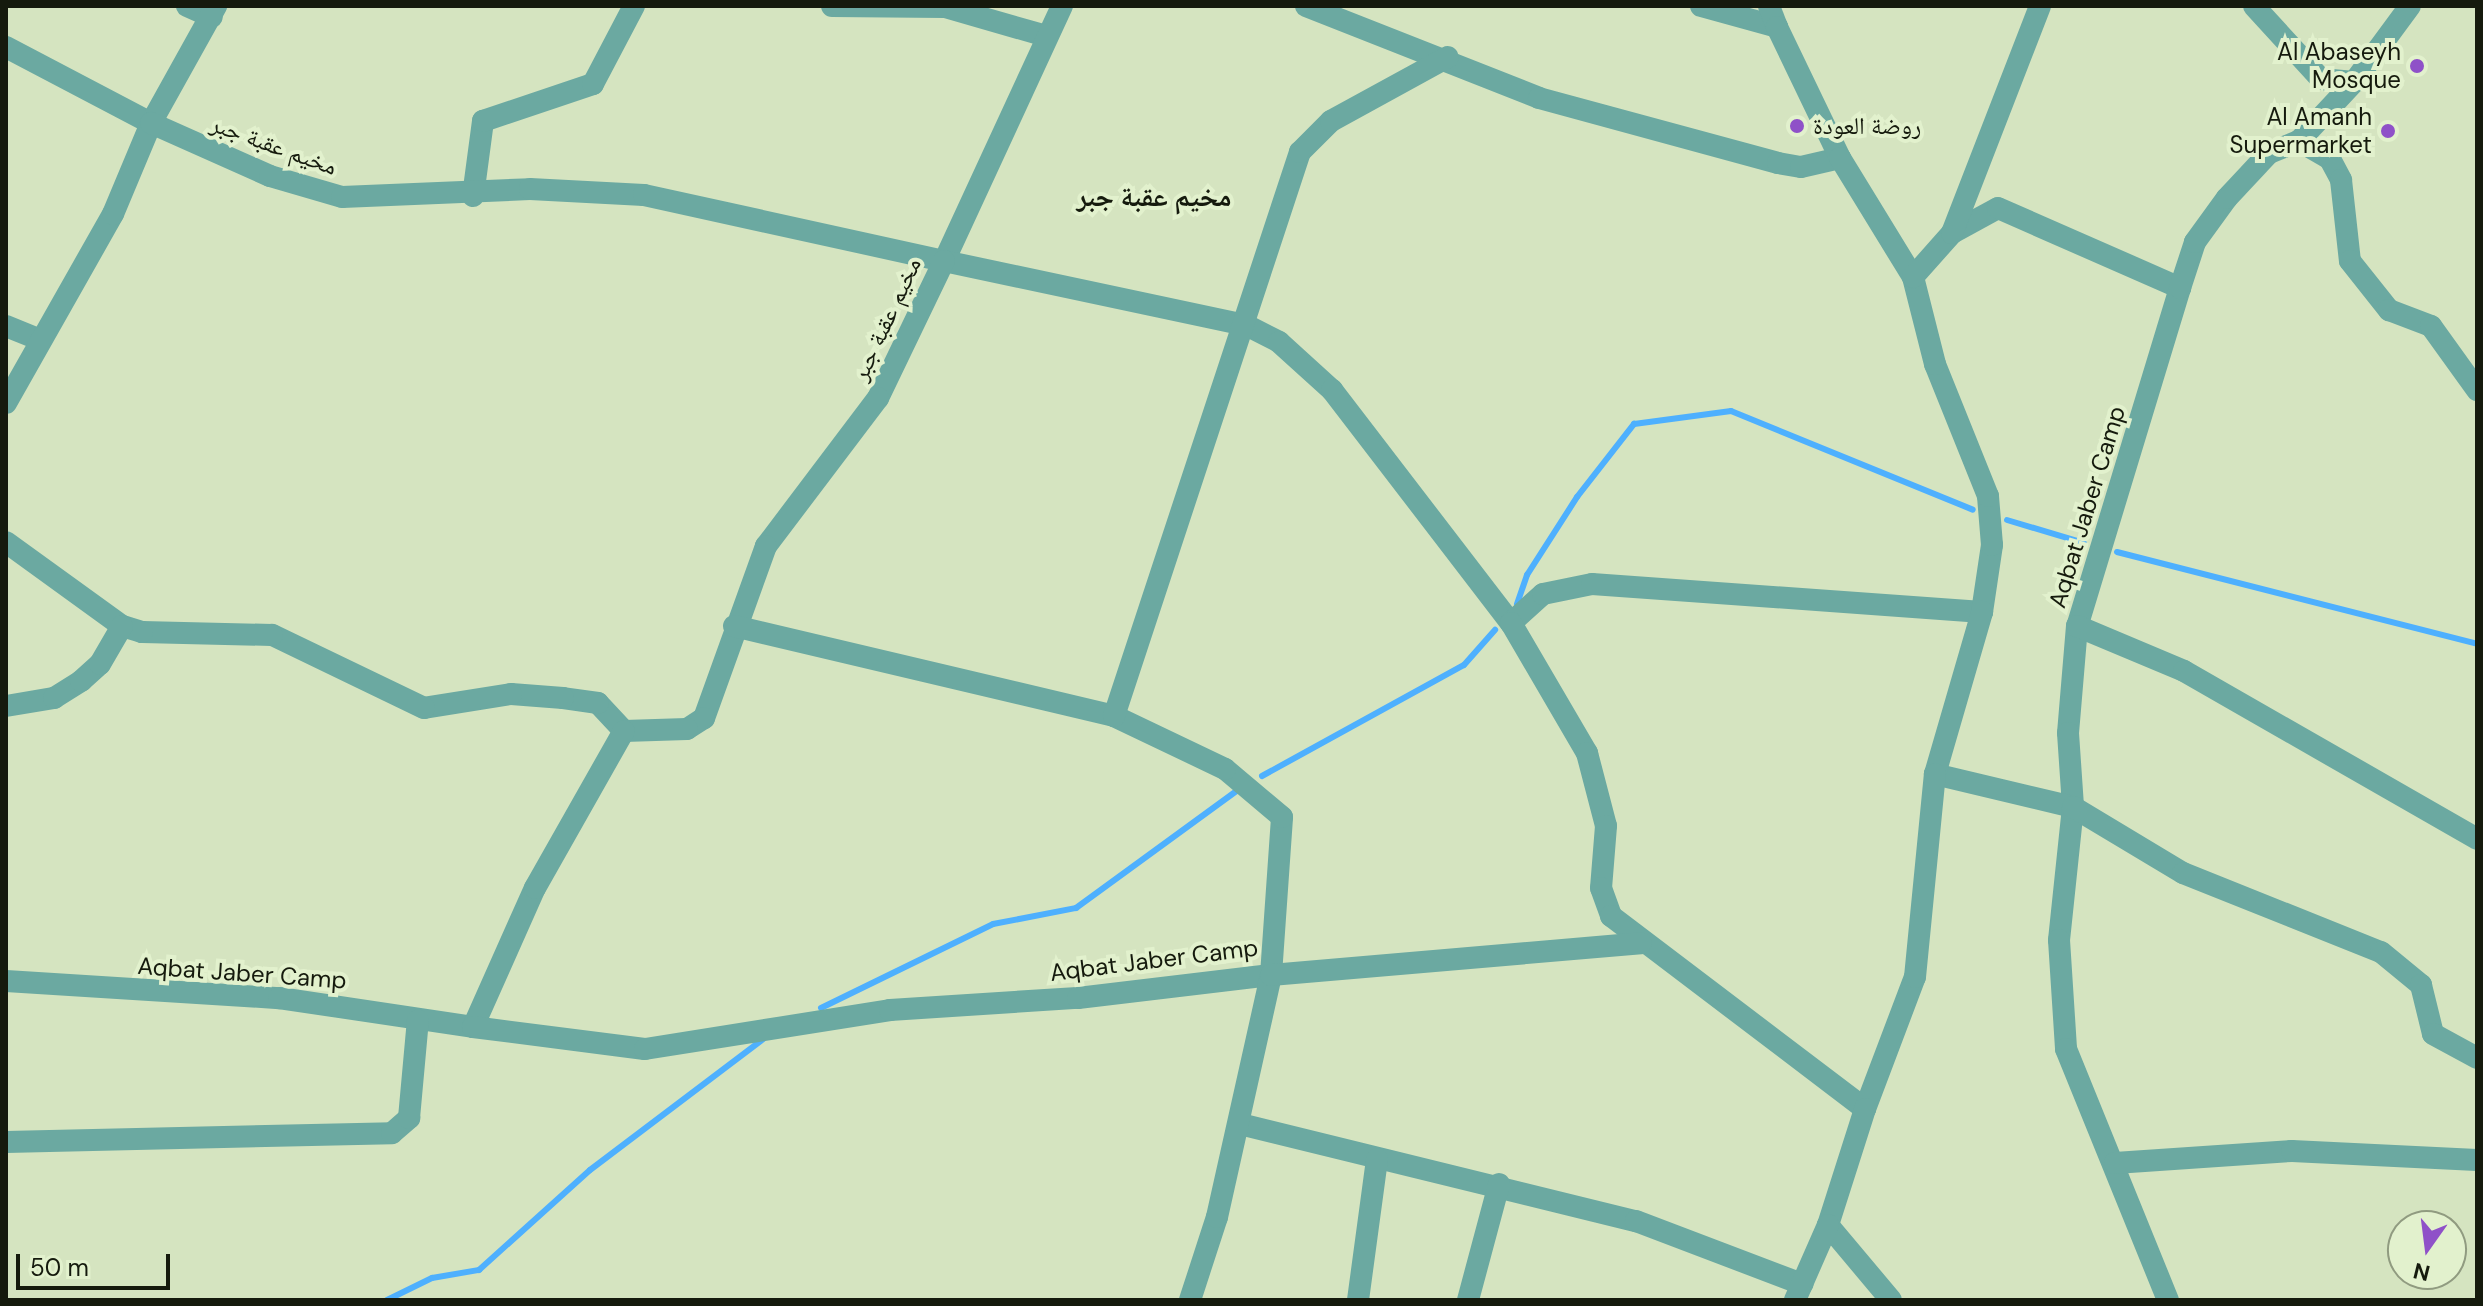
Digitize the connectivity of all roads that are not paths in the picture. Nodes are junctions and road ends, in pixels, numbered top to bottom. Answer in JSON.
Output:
{"nodes":[{"id":1,"x":187,"y":6,"type":"edge"},
{"id":2,"x":634,"y":6,"type":"edge"},
{"id":3,"x":832,"y":6,"type":"edge"},
{"id":4,"x":1062,"y":6,"type":"edge"},
{"id":5,"x":1701,"y":6,"type":"edge"},
{"id":6,"x":2040,"y":6,"type":"edge"},
{"id":7,"x":2254,"y":6,"type":"edge"},
{"id":8,"x":2410,"y":6,"type":"edge"},
{"id":9,"x":1308,"y":7,"type":"edge"},
{"id":10,"x":894,"y":9,"type":"edge"},
{"id":11,"x":214,"y":11,"type":"edge"},
{"id":12,"x":1773,"y":16,"type":"edge"},
{"id":13,"x":1046,"y":36,"type":"junction"},
{"id":14,"x":6,"y":47,"type":"edge"},
{"id":15,"x":1448,"y":57,"type":"junction"},
{"id":16,"x":2354,"y":82,"type":"junction"},
{"id":17,"x":151,"y":123,"type":"junction"},
{"id":18,"x":2299,"y":141,"type":"junction"},
{"id":19,"x":1840,"y":158,"type":"junction"},
{"id":20,"x":473,"y":196,"type":"junction"},
{"id":21,"x":1952,"y":233,"type":"junction"},
{"id":22,"x":944,"y":261,"type":"junction"},
{"id":23,"x":1913,"y":277,"type":"junction"},
{"id":24,"x":2180,"y":288,"type":"junction"},
{"id":25,"x":1246,"y":325,"type":"junction"},
{"id":26,"x":6,"y":326,"type":"edge"},
{"id":27,"x":40,"y":340,"type":"junction"},
{"id":28,"x":2477,"y":390,"type":"edge"},
{"id":29,"x":6,"y":403,"type":"edge"},
{"id":30,"x":6,"y":542,"type":"edge"},
{"id":31,"x":1982,"y":612,"type":"junction"},
{"id":32,"x":1511,"y":623,"type":"junction"},
{"id":33,"x":122,"y":626,"type":"junction"},
{"id":34,"x":734,"y":626,"type":"junction"},
{"id":35,"x":2077,"y":626,"type":"junction"},
{"id":36,"x":6,"y":706,"type":"edge"},
{"id":37,"x":1114,"y":716,"type":"junction"},
{"id":38,"x":624,"y":731,"type":"junction"},
{"id":39,"x":1935,"y":774,"type":"junction"},
{"id":40,"x":2073,"y":807,"type":"junction"},
{"id":41,"x":2477,"y":839,"type":"edge"},
{"id":42,"x":1606,"y":906,"type":"junction"},
{"id":43,"x":1641,"y":943,"type":"junction"},
{"id":44,"x":1572,"y":946,"type":"junction"},
{"id":45,"x":1271,"y":975,"type":"junction"},
{"id":46,"x":6,"y":981,"type":"edge"},
{"id":47,"x":418,"y":1020,"type":"junction"},
{"id":48,"x":473,"y":1027,"type":"junction"},
{"id":49,"x":2477,"y":1058,"type":"edge"},
{"id":50,"x":1865,"y":1109,"type":"junction"},
{"id":51,"x":1240,"y":1124,"type":"junction"},
{"id":52,"x":6,"y":1142,"type":"edge"},
{"id":53,"x":1377,"y":1159,"type":"junction"},
{"id":54,"x":2477,"y":1160,"type":"edge"},
{"id":55,"x":2115,"y":1163,"type":"junction"},
{"id":56,"x":1499,"y":1184,"type":"junction"},
{"id":57,"x":1828,"y":1225,"type":"junction"},
{"id":58,"x":1798,"y":1292,"type":"edge"},
{"id":59,"x":1190,"y":1300,"type":"edge"},
{"id":60,"x":1358,"y":1300,"type":"edge"},
{"id":61,"x":1468,"y":1300,"type":"edge"},
{"id":62,"x":1891,"y":1300,"type":"edge"},
{"id":63,"x":2168,"y":1300,"type":"edge"}],
"edges":[{"from":1,"to":11,"type":"street"},
{"from":2,"to":20,"type":"street"},
{"from":3,"to":10,"type":"street"},
{"from":4,"to":13,"type":"street"},
{"from":5,"to":12,"type":"street"},
{"from":6,"to":21,"type":"street"},
{"from":7,"to":16,"type":"street"},
{"from":8,"to":16,"type":"street"},
{"from":9,"to":15,"type":"street"},
{"from":10,"to":13,"type":"street"},
{"from":11,"to":17,"type":"street"},
{"from":12,"to":19,"type":"street"},
{"from":13,"to":22,"type":"street"},
{"from":14,"to":17,"type":"street"},
{"from":15,"to":19,"type":"street"},
{"from":15,"to":25,"type":"street"},
{"from":16,"to":18,"type":"street"},
{"from":17,"to":20,"type":"street","name":"مخيم عقبة جبر"},
{"from":17,"to":27,"type":"street"},
{"from":18,"to":24,"type":"street","name":"Aqbat Jaber Camp"},
{"from":18,"to":28,"type":"street"},
{"from":19,"to":23,"type":"street"},
{"from":20,"to":22,"type":"street","name":"مخيم عقبة جبر"},
{"from":21,"to":23,"type":"street"},
{"from":21,"to":24,"type":"street"},
{"from":22,"to":25,"type":"street"},
{"from":22,"to":34,"type":"street","name":"مخيم عقبة جبر"},
{"from":23,"to":31,"type":"street"},
{"from":24,"to":35,"type":"street","name":"Aqbat Jaber Camp"},
{"from":25,"to":32,"type":"street"},
{"from":25,"to":37,"type":"street"},
{"from":26,"to":27,"type":"street"},
{"from":27,"to":29,"type":"street"},
{"from":30,"to":33,"type":"street"},
{"from":31,"to":32,"type":"street"},
{"from":31,"to":39,"type":"street"},
{"from":32,"to":42,"type":"street"},
{"from":33,"to":36,"type":"street"},
{"from":33,"to":38,"type":"street"},
{"from":34,"to":37,"type":"street"},
{"from":34,"to":38,"type":"street","name":"مخيم عقبة جبر"},
{"from":35,"to":40,"type":"street","name":"Aqbat Jaber Camp"},
{"from":35,"to":41,"type":"street"},
{"from":37,"to":45,"type":"street","name":"Aqbat Jaber Camp"},
{"from":38,"to":48,"type":"street"},
{"from":39,"to":40,"type":"street"},
{"from":39,"to":50,"type":"street"},
{"from":40,"to":49,"type":"street"},
{"from":40,"to":55,"type":"street","name":"Aqbat Jaber Camp"},
{"from":42,"to":43,"type":"street"},
{"from":42,"to":44,"type":"street"},
{"from":43,"to":44,"type":"street"},
{"from":43,"to":50,"type":"street"},
{"from":44,"to":45,"type":"street"},
{"from":45,"to":48,"type":"street","name":"Aqbat Jaber Camp"},
{"from":45,"to":51,"type":"street"},
{"from":46,"to":47,"type":"street","name":"Aqbat Jaber Camp"},
{"from":47,"to":48,"type":"street","name":"Aqbat Jaber Camp"},
{"from":47,"to":52,"type":"street"},
{"from":50,"to":57,"type":"street"},
{"from":51,"to":53,"type":"street"},
{"from":51,"to":59,"type":"street"},
{"from":53,"to":56,"type":"street"},
{"from":53,"to":60,"type":"street"},
{"from":54,"to":55,"type":"street"},
{"from":55,"to":63,"type":"street","name":"Aqbat Jaber Camp"},
{"from":56,"to":58,"type":"street"},
{"from":56,"to":61,"type":"street"},
{"from":57,"to":58,"type":"street"},
{"from":57,"to":62,"type":"street"}]}
